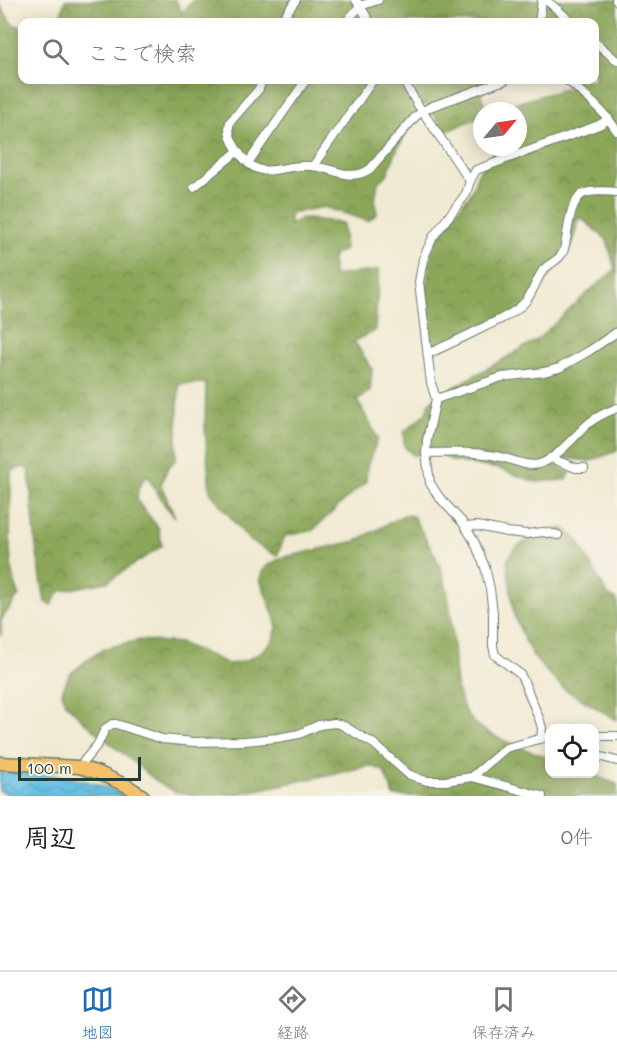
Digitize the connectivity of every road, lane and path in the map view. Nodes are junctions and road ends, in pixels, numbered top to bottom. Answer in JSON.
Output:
{"nodes":[{"id":1,"x":296,"y":0,"type":"edge"},
{"id":2,"x":378,"y":0,"type":"edge"},
{"id":3,"x":544,"y":0,"type":"edge"},
{"id":4,"x":358,"y":3,"type":"edge"},
{"id":5,"x":283,"y":18,"type":"edge"},
{"id":6,"x":349,"y":18,"type":"edge"},
{"id":7,"x":367,"y":18,"type":"edge"},
{"id":8,"x":540,"y":18,"type":"edge"},
{"id":9,"x":567,"y":18,"type":"edge"},
{"id":10,"x":599,"y":46,"type":"edge"},
{"id":11,"x":617,"y":61,"type":"edge"},
{"id":12,"x":261,"y":84,"type":"edge"},
{"id":13,"x":303,"y":84,"type":"edge"},
{"id":14,"x":370,"y":84,"type":"edge"},
{"id":15,"x":406,"y":84,"type":"edge"},
{"id":16,"x":494,"y":84,"type":"edge"},
{"id":17,"x":572,"y":84,"type":"edge"},
{"id":18,"x":423,"y":111,"type":"junction"},
{"id":19,"x":609,"y":119,"type":"junction"},
{"id":20,"x":617,"y":131,"type":"edge"},
{"id":21,"x":238,"y":151,"type":"junction"},
{"id":22,"x":248,"y":163,"type":"junction"},
{"id":23,"x":313,"y":166,"type":"junction"},
{"id":24,"x":470,"y":181,"type":"junction"},
{"id":25,"x":194,"y":187,"type":"dead end"},
{"id":26,"x":617,"y":192,"type":"edge"},
{"id":27,"x":617,"y":332,"type":"edge"},
{"id":28,"x":428,"y":354,"type":"junction"},
{"id":29,"x":436,"y":399,"type":"junction"},
{"id":30,"x":617,"y":408,"type":"edge"},
{"id":31,"x":426,"y":453,"type":"junction"},
{"id":32,"x":550,"y":458,"type":"junction"},
{"id":33,"x":584,"y":468,"type":"dead end"},
{"id":34,"x":465,"y":527,"type":"junction"},
{"id":35,"x":558,"y":535,"type":"dead end"},
{"id":36,"x":545,"y":735,"type":"edge"},
{"id":37,"x":599,"y":736,"type":"edge"},
{"id":38,"x":617,"y":736,"type":"edge"},
{"id":39,"x":545,"y":739,"type":"edge"},
{"id":40,"x":599,"y":756,"type":"edge"},
{"id":41,"x":617,"y":760,"type":"edge"},
{"id":42,"x":0,"y":763,"type":"edge"},
{"id":43,"x":79,"y":767,"type":"junction"},
{"id":44,"x":472,"y":777,"type":"junction"},
{"id":45,"x":143,"y":796,"type":"edge"},
{"id":46,"x":542,"y":796,"type":"edge"}],
"edges":[{"from":1,"to":5,"type":"street"},
{"from":2,"to":4,"type":"street"},
{"from":3,"to":8,"type":"street"},
{"from":3,"to":9,"type":"street"},
{"from":4,"to":6,"type":"street"},
{"from":4,"to":7,"type":"street"},
{"from":10,"to":11,"type":"street"},
{"from":12,"to":21,"type":"street"},
{"from":13,"to":22,"type":"street"},
{"from":14,"to":23,"type":"street"},
{"from":15,"to":18,"type":"street"},
{"from":16,"to":18,"type":"street"},
{"from":17,"to":19,"type":"street"},
{"from":18,"to":23,"type":"street"},
{"from":18,"to":24,"type":"street"},
{"from":19,"to":20,"type":"street"},
{"from":19,"to":24,"type":"street"},
{"from":21,"to":22,"type":"street"},
{"from":21,"to":25,"type":"street"},
{"from":22,"to":23,"type":"street"},
{"from":24,"to":28,"type":"street"},
{"from":26,"to":28,"type":"street"},
{"from":27,"to":29,"type":"street"},
{"from":28,"to":29,"type":"street"},
{"from":29,"to":31,"type":"street"},
{"from":30,"to":32,"type":"street"},
{"from":31,"to":32,"type":"street"},
{"from":31,"to":34,"type":"street"},
{"from":32,"to":33,"type":"street"},
{"from":34,"to":35,"type":"street"},
{"from":34,"to":36,"type":"street"},
{"from":37,"to":38,"type":"street"},
{"from":39,"to":44,"type":"street"},
{"from":40,"to":41,"type":"street"},
{"from":42,"to":43,"type":"highway"},
{"from":43,"to":44,"type":"street"},
{"from":43,"to":45,"type":"highway"},
{"from":44,"to":46,"type":"street"}]}
